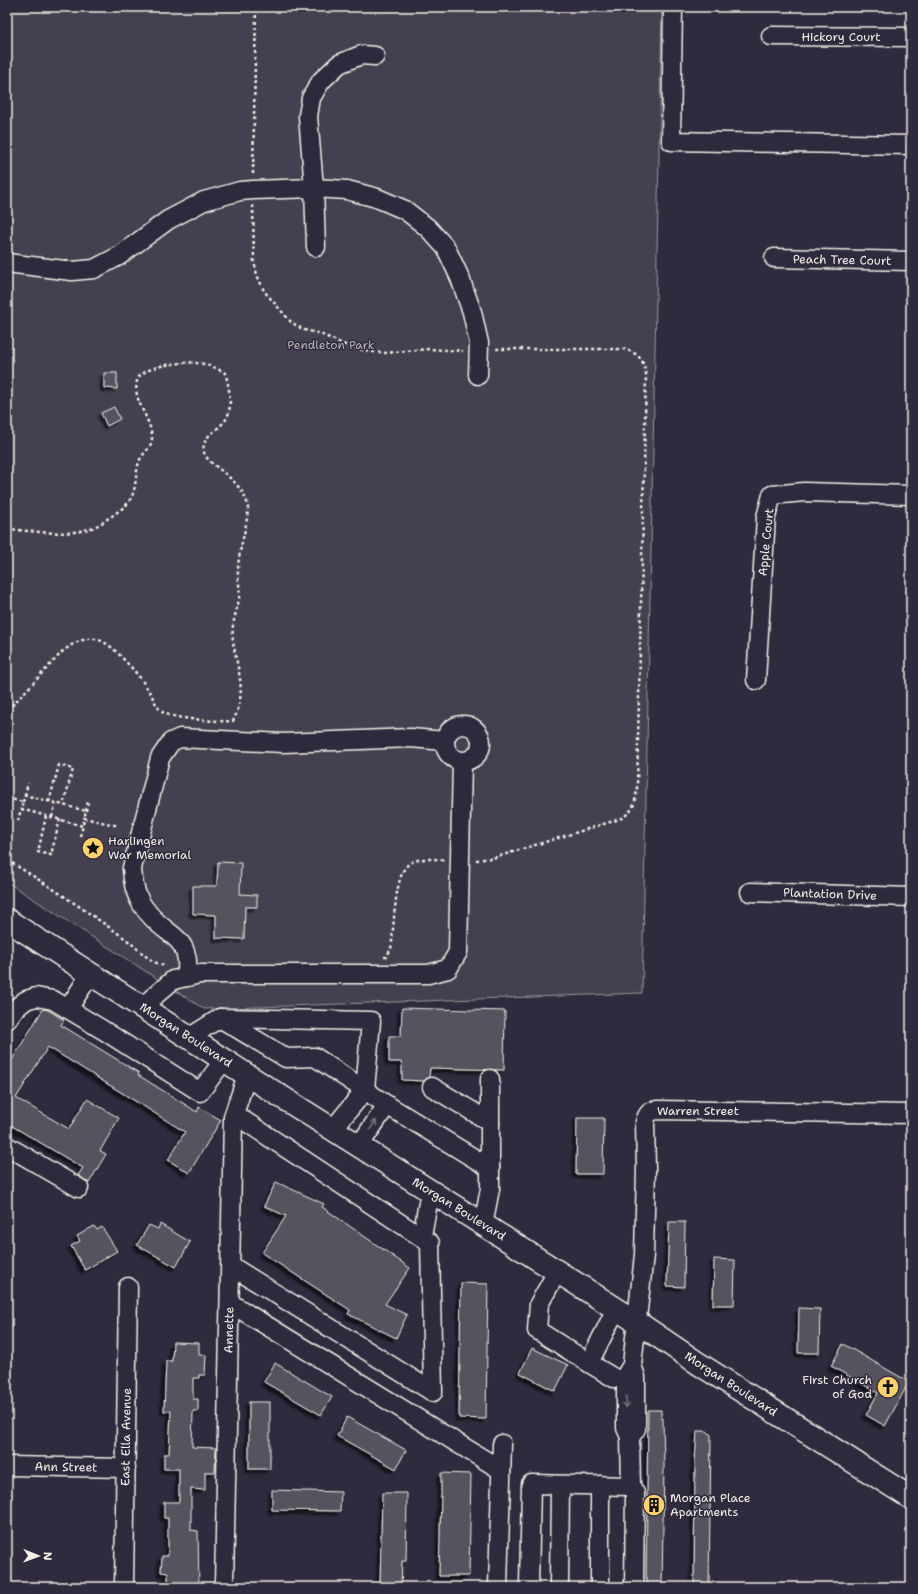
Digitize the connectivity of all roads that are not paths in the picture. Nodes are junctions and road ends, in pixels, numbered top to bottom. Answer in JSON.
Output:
{"nodes":[{"id":1,"x":673,"y":7,"type":"edge"},
{"id":2,"x":771,"y":36,"type":"dead end"},
{"id":3,"x":911,"y":37,"type":"edge"},
{"id":4,"x":376,"y":56,"type":"dead end"},
{"id":5,"x":911,"y":145,"type":"edge"},
{"id":6,"x":314,"y":188,"type":"junction"},
{"id":7,"x":316,"y":247,"type":"dead end"},
{"id":8,"x":774,"y":258,"type":"dead end"},
{"id":9,"x":911,"y":261,"type":"edge"},
{"id":10,"x":7,"y":263,"type":"edge"},
{"id":11,"x":478,"y":375,"type":"dead end"},
{"id":12,"x":911,"y":495,"type":"edge"},
{"id":13,"x":756,"y":680,"type":"dead end"},
{"id":14,"x":445,"y":741,"type":"junction"},
{"id":15,"x":462,"y":762,"type":"junction"},
{"id":16,"x":750,"y":892,"type":"dead end"},
{"id":17,"x":911,"y":897,"type":"edge"},
{"id":18,"x":7,"y":920,"type":"edge"},
{"id":19,"x":187,"y":970,"type":"junction"},
{"id":20,"x":91,"y":973,"type":"junction"},
{"id":21,"x":143,"y":1006,"type":"junction"},
{"id":22,"x":68,"y":1009,"type":"junction"},
{"id":23,"x":220,"y":1018,"type":"junction"},
{"id":24,"x":7,"y":1020,"type":"edge"},
{"id":25,"x":190,"y":1037,"type":"junction"},
{"id":26,"x":224,"y":1060,"type":"junction"},
{"id":27,"x":246,"y":1075,"type":"junction"},
{"id":28,"x":490,"y":1080,"type":"dead end"},
{"id":29,"x":432,"y":1087,"type":"dead end"},
{"id":30,"x":365,"y":1090,"type":"junction"},
{"id":31,"x":387,"y":1104,"type":"junction"},
{"id":32,"x":234,"y":1114,"type":"junction"},
{"id":33,"x":911,"y":1114,"type":"edge"},
{"id":34,"x":490,"y":1122,"type":"junction"},
{"id":35,"x":333,"y":1128,"type":"junction"},
{"id":36,"x":7,"y":1146,"type":"edge"},
{"id":37,"x":359,"y":1146,"type":"junction"},
{"id":38,"x":490,"y":1168,"type":"junction"},
{"id":39,"x":79,"y":1188,"type":"dead end"},
{"id":40,"x":430,"y":1191,"type":"junction"},
{"id":41,"x":483,"y":1225,"type":"junction"},
{"id":42,"x":422,"y":1237,"type":"junction"},
{"id":43,"x":230,"y":1266,"type":"junction"},
{"id":44,"x":557,"y":1272,"type":"junction"},
{"id":45,"x":128,"y":1287,"type":"dead end"},
{"id":46,"x":230,"y":1303,"type":"junction"},
{"id":47,"x":616,"y":1309,"type":"junction"},
{"id":48,"x":637,"y":1322,"type":"junction"},
{"id":49,"x":589,"y":1363,"type":"junction"},
{"id":50,"x":614,"y":1378,"type":"dead end"},
{"id":51,"x":502,"y":1444,"type":"dead end"},
{"id":52,"x":7,"y":1466,"type":"edge"},
{"id":53,"x":126,"y":1468,"type":"junction"},
{"id":54,"x":501,"y":1470,"type":"junction"},
{"id":55,"x":560,"y":1485,"type":"junction"},
{"id":56,"x":600,"y":1485,"type":"junction"},
{"id":57,"x":631,"y":1486,"type":"junction"},
{"id":58,"x":911,"y":1498,"type":"edge"},
{"id":59,"x":124,"y":1587,"type":"edge"},
{"id":60,"x":224,"y":1587,"type":"edge"},
{"id":61,"x":498,"y":1587,"type":"edge"},
{"id":62,"x":528,"y":1587,"type":"edge"},
{"id":63,"x":559,"y":1587,"type":"edge"},
{"id":64,"x":600,"y":1587,"type":"edge"},
{"id":65,"x":634,"y":1587,"type":"edge"}],
"edges":[{"from":1,"to":5,"type":"street"},
{"from":2,"to":3,"type":"street","name":"Hickory Court"},
{"from":4,"to":6,"type":"street"},
{"from":6,"to":7,"type":"street"},
{"from":6,"to":10,"type":"street"},
{"from":6,"to":11,"type":"street"},
{"from":8,"to":9,"type":"street","name":"Peach Tree Court"},
{"from":12,"to":13,"type":"street","name":"Apple Court"},
{"from":14,"to":15,"type":"street"},
{"from":14,"to":15,"type":"street"},
{"from":14,"to":19,"type":"street"},
{"from":15,"to":19,"type":"street"},
{"from":16,"to":17,"type":"street","name":"Plantation Drive"},
{"from":18,"to":20,"type":"main road","name":"Morgan Boulevard"},
{"from":19,"to":21,"type":"street"},
{"from":20,"to":21,"type":"main road","name":"Morgan Boulevard"},
{"from":20,"to":22,"type":"street"},
{"from":21,"to":25,"type":"main road","name":"Morgan Boulevard"},
{"from":22,"to":24,"type":"street"},
{"from":22,"to":26,"type":"street"},
{"from":23,"to":25,"type":"street"},
{"from":23,"to":30,"type":"street"},
{"from":23,"to":30,"type":"street"},
{"from":25,"to":26,"type":"main road","name":"Morgan Boulevard"},
{"from":26,"to":27,"type":"main road","name":"Morgan Boulevard"},
{"from":27,"to":32,"type":"street","name":"Annette"},
{"from":27,"to":35,"type":"main road","name":"Morgan Boulevard"},
{"from":28,"to":34,"type":"street"},
{"from":29,"to":34,"type":"street"},
{"from":30,"to":31,"type":"street"},
{"from":30,"to":35,"type":"street"},
{"from":37,"to":31,"type":"street","one_way":true},
{"from":31,"to":38,"type":"street"},
{"from":32,"to":42,"type":"street"},
{"from":32,"to":43,"type":"street","name":"Annette"},
{"from":33,"to":48,"type":"street","name":"Warren Street"},
{"from":34,"to":38,"type":"street"},
{"from":35,"to":37,"type":"main road","name":"Morgan Boulevard"},
{"from":36,"to":39,"type":"street"},
{"from":37,"to":40,"type":"main road","name":"Morgan Boulevard"},
{"from":38,"to":41,"type":"street"},
{"from":40,"to":41,"type":"main road","name":"Morgan Boulevard"},
{"from":40,"to":42,"type":"street"},
{"from":41,"to":44,"type":"main road","name":"Morgan Boulevard"},
{"from":42,"to":43,"type":"street"},
{"from":43,"to":46,"type":"street","name":"Annette"},
{"from":44,"to":47,"type":"main road","name":"Morgan Boulevard"},
{"from":44,"to":49,"type":"street"},
{"from":45,"to":53,"type":"street","name":"East Ella Avenue"},
{"from":46,"to":54,"type":"street"},
{"from":46,"to":60,"type":"street","name":"Annette"},
{"from":47,"to":48,"type":"main road","name":"Morgan Boulevard"},
{"from":47,"to":49,"type":"street"},
{"from":48,"to":57,"type":"street"},
{"from":48,"to":58,"type":"main road","name":"Morgan Boulevard"},
{"from":49,"to":50,"type":"street"},
{"from":51,"to":54,"type":"street"},
{"from":52,"to":53,"type":"street","name":"Ann Street"},
{"from":53,"to":59,"type":"street","name":"East Ella Avenue"},
{"from":54,"to":61,"type":"street"},
{"from":55,"to":56,"type":"street"},
{"from":55,"to":62,"type":"street"},
{"from":55,"to":63,"type":"street"},
{"from":56,"to":57,"type":"street"},
{"from":56,"to":64,"type":"street"},
{"from":57,"to":65,"type":"street"}]}
